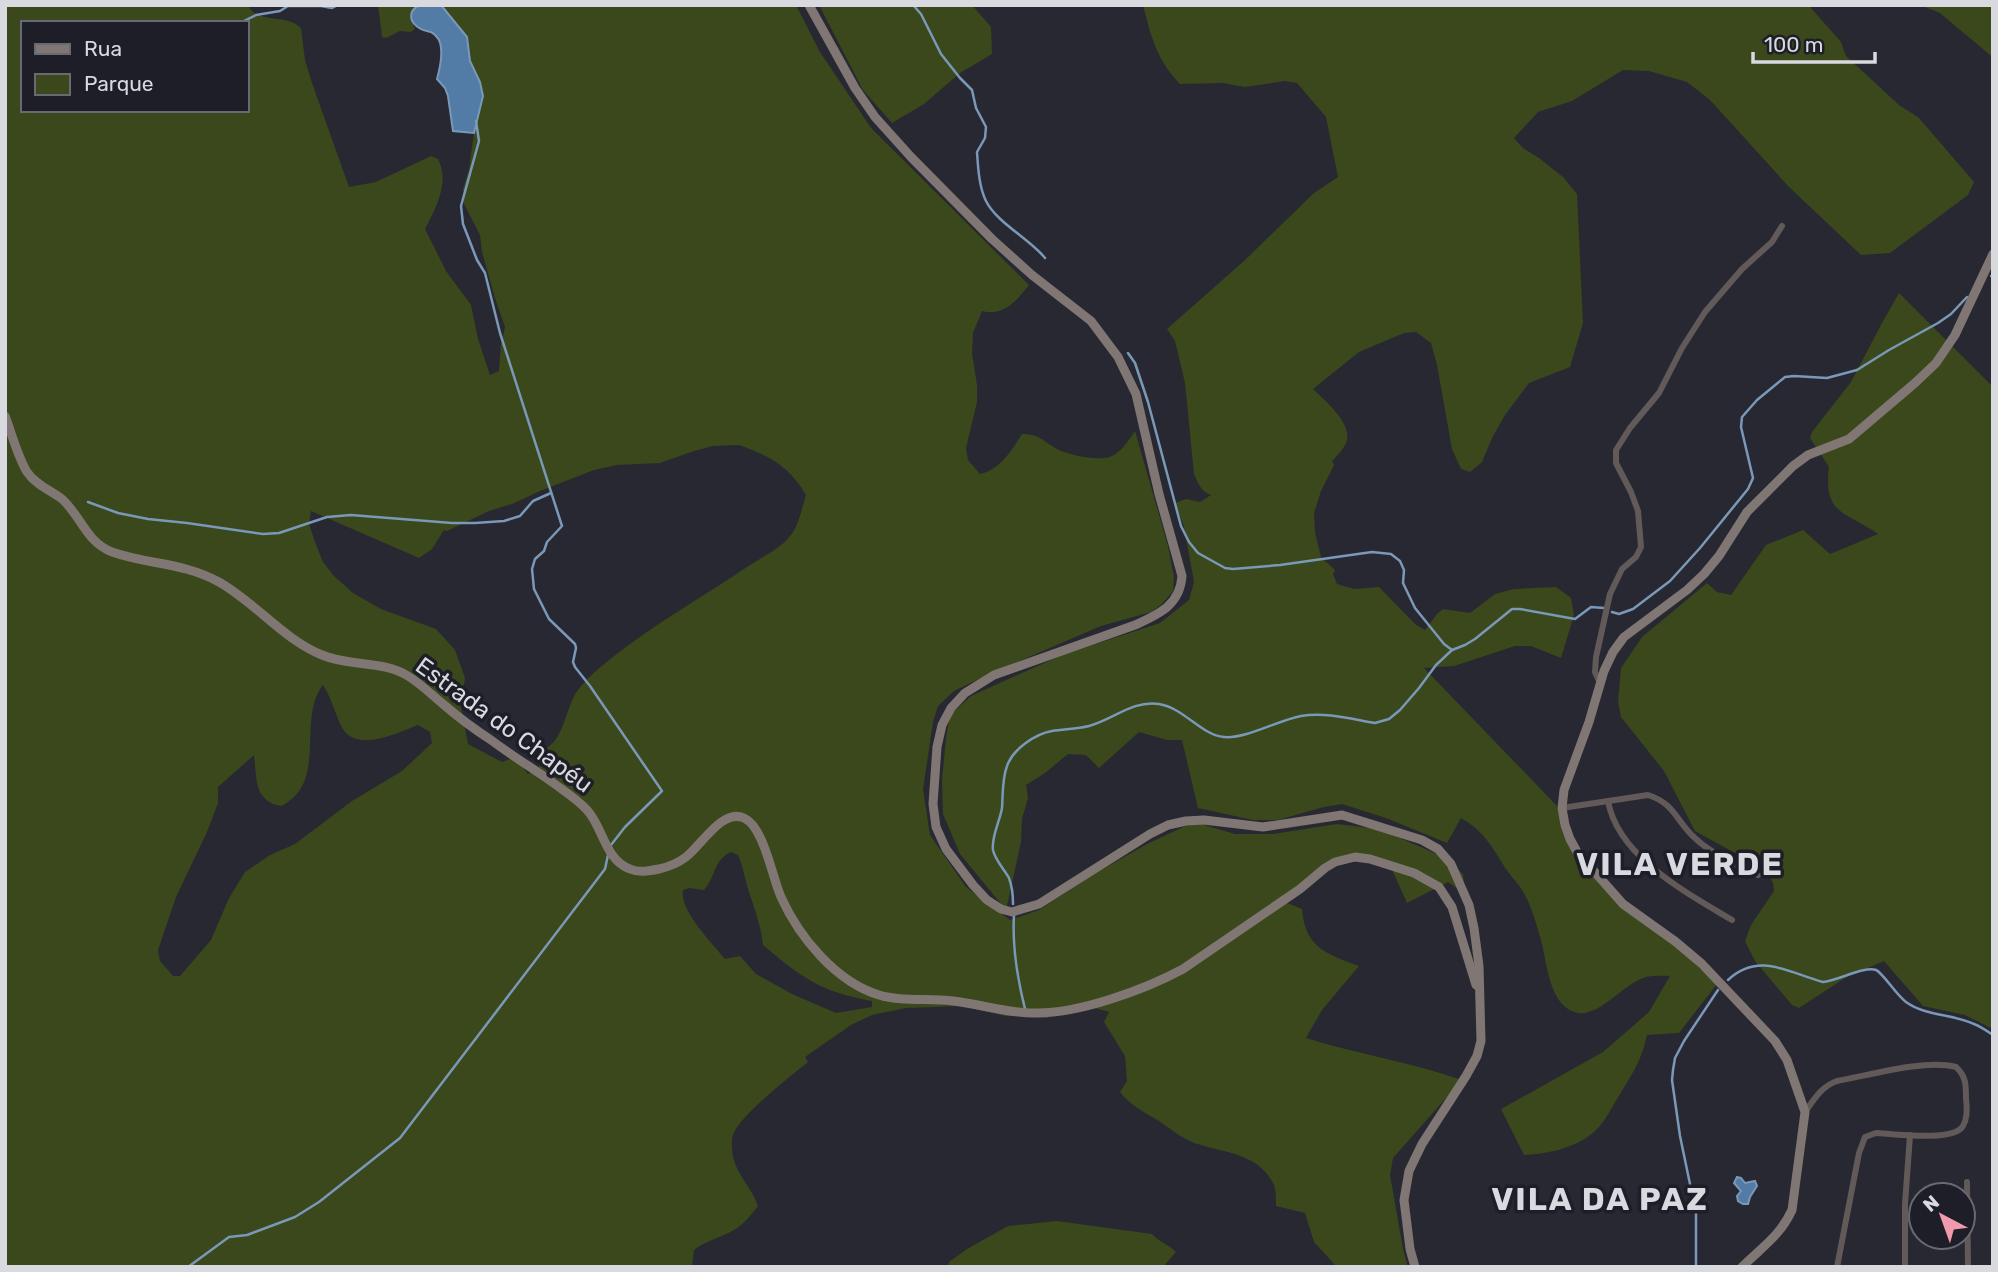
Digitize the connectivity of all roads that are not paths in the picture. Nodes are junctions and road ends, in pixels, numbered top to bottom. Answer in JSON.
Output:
{"nodes":[{"id":1,"x":809,"y":5,"type":"edge"},
{"id":2,"x":1782,"y":226,"type":"dead end"},
{"id":3,"x":1993,"y":254,"type":"edge"},
{"id":4,"x":5,"y":416,"type":"edge"},
{"id":5,"x":1600,"y":683,"type":"junction"},
{"id":6,"x":1608,"y":801,"type":"junction"},
{"id":7,"x":1562,"y":808,"type":"junction"},
{"id":8,"x":1758,"y":875,"type":"dead end"},
{"id":9,"x":1732,"y":920,"type":"dead end"},
{"id":10,"x":1479,"y":997,"type":"junction"},
{"id":11,"x":1805,"y":1112,"type":"junction"},
{"id":12,"x":1910,"y":1135,"type":"junction"},
{"id":13,"x":1415,"y":1267,"type":"edge"},
{"id":14,"x":1742,"y":1267,"type":"edge"},
{"id":15,"x":1838,"y":1267,"type":"edge"},
{"id":16,"x":1905,"y":1267,"type":"edge"}],
"edges":[{"from":1,"to":10,"type":"street"},
{"from":2,"to":5,"type":"street"},
{"from":3,"to":5,"type":"street"},
{"from":4,"to":10,"type":"street","name":"Estrada do Chapéu"},
{"from":5,"to":7,"type":"street"},
{"from":6,"to":7,"type":"street"},
{"from":6,"to":8,"type":"street"},
{"from":6,"to":9,"type":"street"},
{"from":7,"to":11,"type":"street"},
{"from":10,"to":13,"type":"street"},
{"from":11,"to":12,"type":"street"},
{"from":11,"to":14,"type":"street"},
{"from":12,"to":15,"type":"street"},
{"from":12,"to":16,"type":"street"}]}
